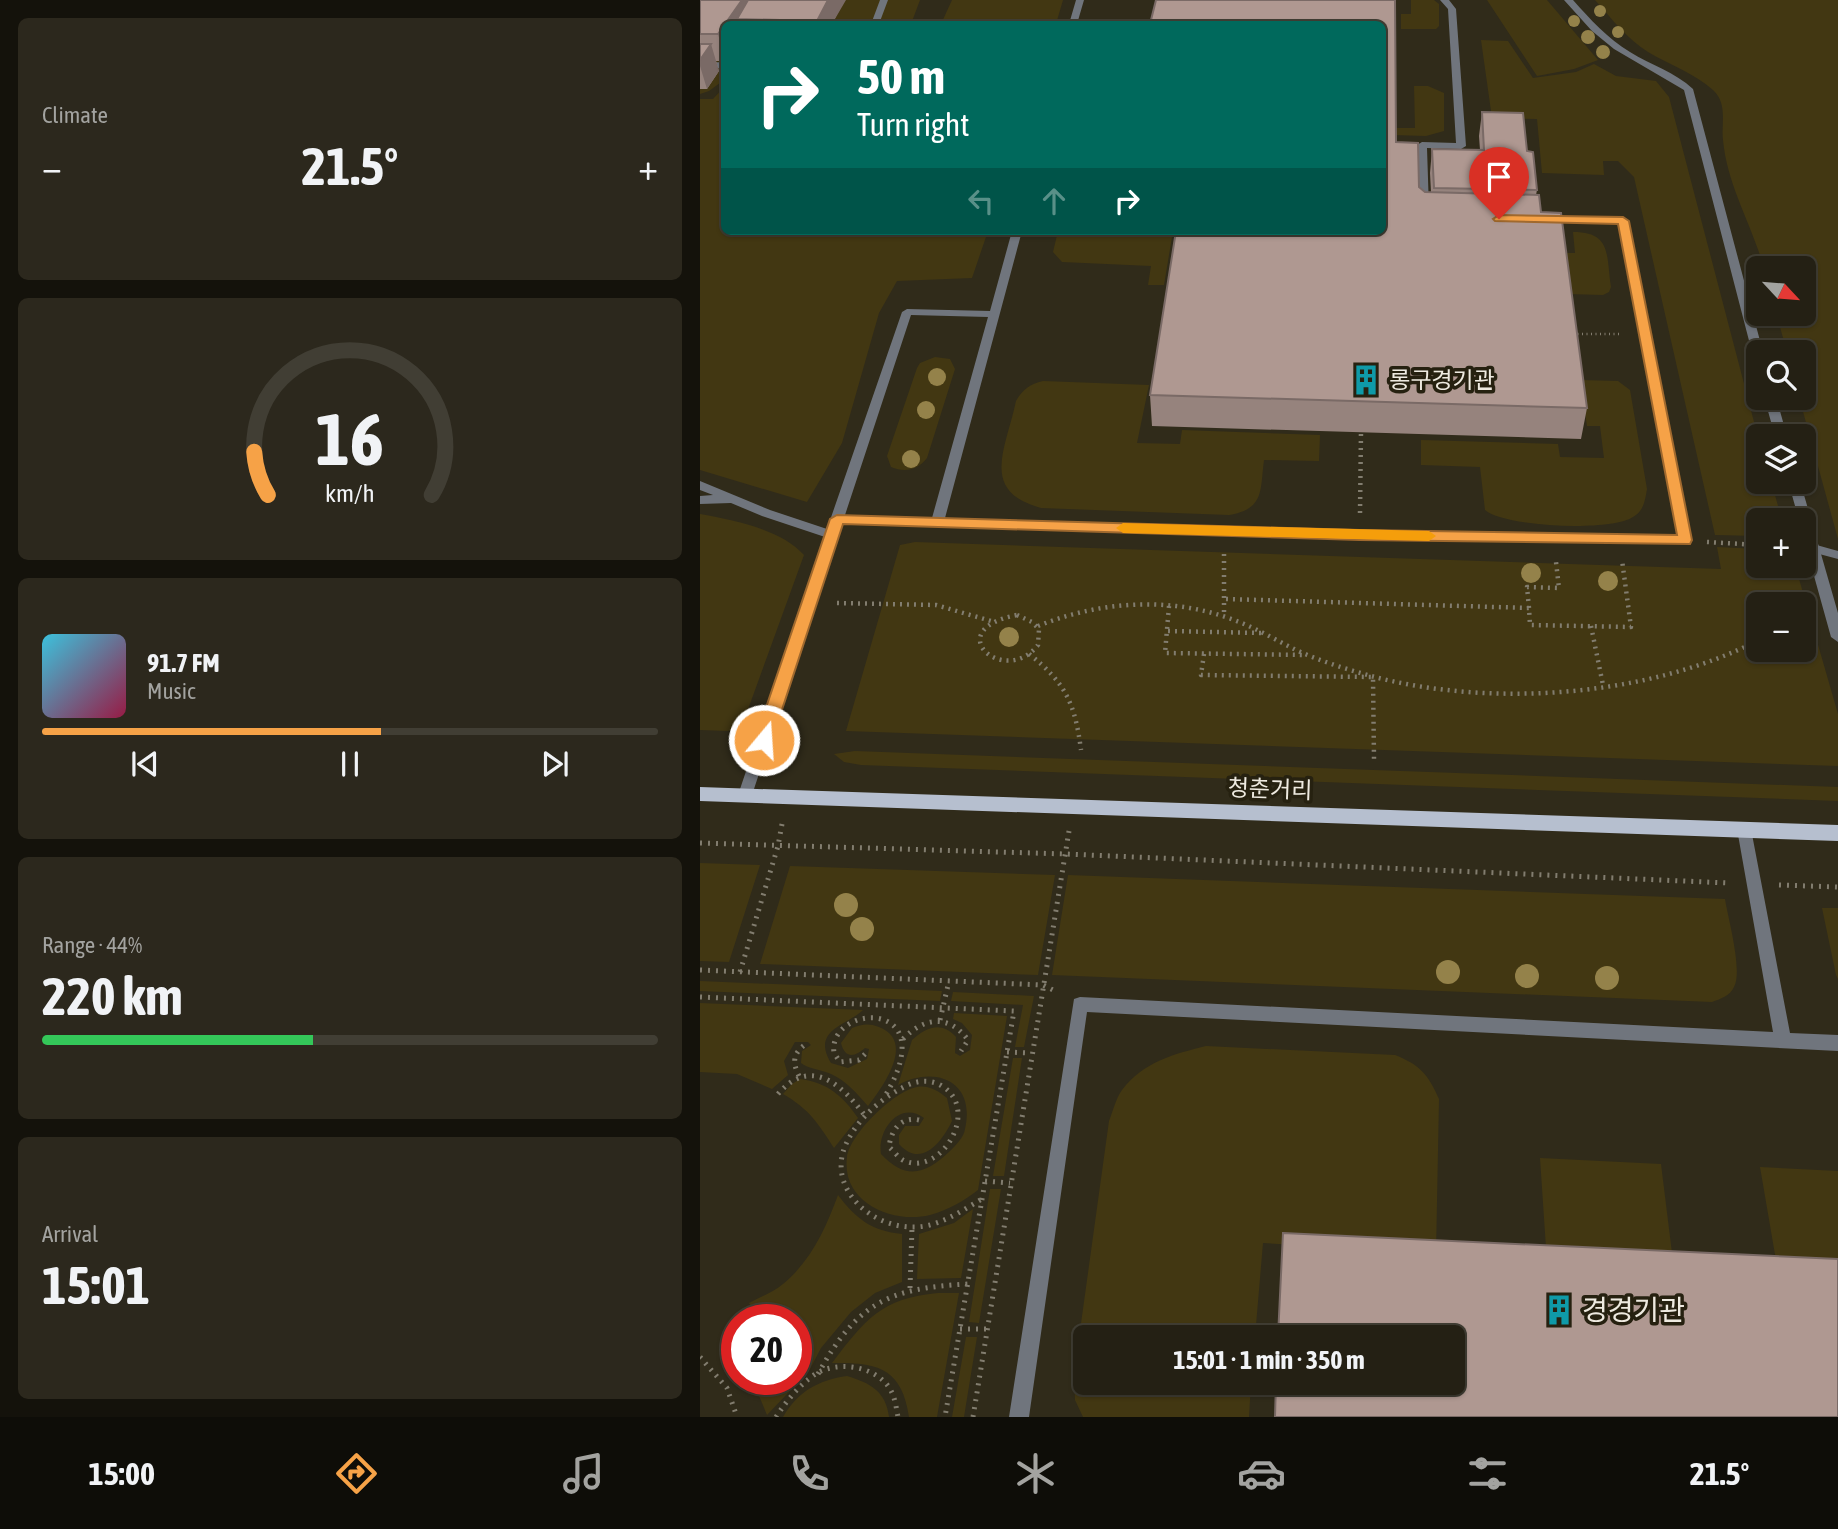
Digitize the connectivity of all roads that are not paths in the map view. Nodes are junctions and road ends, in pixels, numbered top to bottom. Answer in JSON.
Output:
{"nodes":[{"id":1,"x":884,"y":0,"type":"edge"},
{"id":2,"x":1080,"y":0,"type":"edge"},
{"id":3,"x":1444,"y":0,"type":"edge"},
{"id":4,"x":1568,"y":0,"type":"edge"},
{"id":5,"x":875,"y":21,"type":"edge"},
{"id":6,"x":1074,"y":21,"type":"edge"},
{"id":7,"x":721,"y":65,"type":"edge"},
{"id":8,"x":700,"y":66,"type":"edge"},
{"id":9,"x":1437,"y":217,"type":"edge"},
{"id":10,"x":1530,"y":219,"type":"edge"},
{"id":11,"x":1016,"y":235,"type":"edge"},
{"id":12,"x":994,"y":314,"type":"junction"},
{"id":13,"x":1755,"y":340,"type":"edge"},
{"id":14,"x":700,"y":485,"type":"edge"},
{"id":15,"x":734,"y":499,"type":"junction"},
{"id":16,"x":700,"y":500,"type":"edge"},
{"id":17,"x":837,"y":519,"type":"junction"},
{"id":18,"x":937,"y":523,"type":"junction"},
{"id":19,"x":832,"y":536,"type":"junction"},
{"id":20,"x":1816,"y":549,"type":"edge"},
{"id":21,"x":1838,"y":555,"type":"edge"},
{"id":22,"x":1816,"y":559,"type":"edge"},
{"id":23,"x":1838,"y":637,"type":"edge"},
{"id":24,"x":700,"y":794,"type":"edge"},
{"id":25,"x":745,"y":795,"type":"junction"},
{"id":26,"x":1744,"y":829,"type":"junction"},
{"id":27,"x":1838,"y":833,"type":"edge"},
{"id":28,"x":1783,"y":1040,"type":"junction"},
{"id":29,"x":1838,"y":1043,"type":"edge"},
{"id":30,"x":1019,"y":1417,"type":"edge"}],
"edges":[{"from":1,"to":5,"type":"street"},
{"from":2,"to":6,"type":"street"},
{"from":3,"to":9,"type":"street"},
{"from":4,"to":13,"type":"street"},
{"from":7,"to":8,"type":"street"},
{"from":10,"to":18,"type":"street"},
{"from":11,"to":12,"type":"street"},
{"from":12,"to":17,"type":"street"},
{"from":12,"to":18,"type":"street"},
{"from":14,"to":15,"type":"street"},
{"from":15,"to":16,"type":"street"},
{"from":15,"to":19,"type":"street"},
{"from":17,"to":18,"type":"street"},
{"from":17,"to":19,"type":"street"},
{"from":19,"to":25,"type":"street"},
{"from":20,"to":21,"type":"street"},
{"from":22,"to":23,"type":"street"},
{"from":24,"to":25,"type":"main road","name":"청춘거리"},
{"from":25,"to":26,"type":"main road","name":"청춘거리"},
{"from":26,"to":27,"type":"main road","name":"청춘거리"},
{"from":26,"to":28,"type":"street"},
{"from":28,"to":29,"type":"street"},
{"from":28,"to":30,"type":"street"}]}
